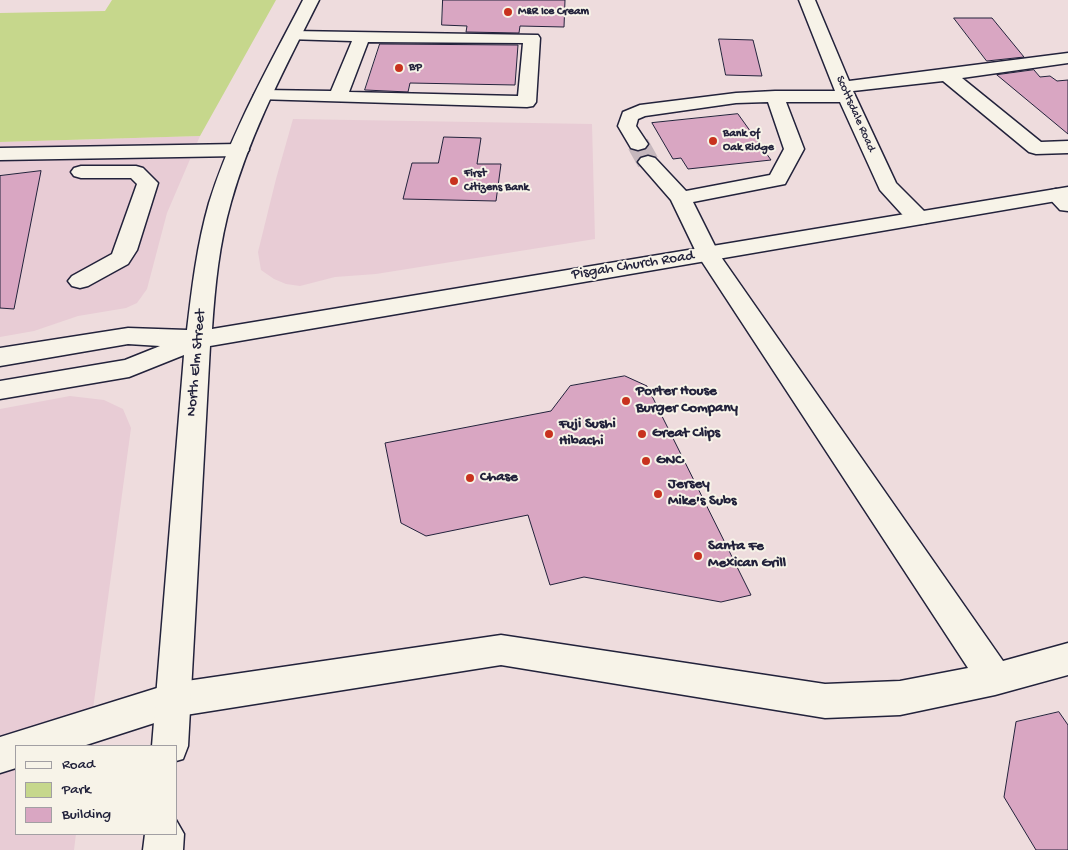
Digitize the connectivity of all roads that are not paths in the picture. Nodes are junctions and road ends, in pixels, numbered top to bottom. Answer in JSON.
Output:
{"nodes":[{"id":1,"x":311,"y":0,"type":"edge"},
{"id":2,"x":807,"y":0,"type":"edge"},
{"id":3,"x":293,"y":36,"type":"junction"},
{"id":4,"x":362,"y":36,"type":"junction"},
{"id":5,"x":1068,"y":58,"type":"edge"},
{"id":6,"x":947,"y":75,"type":"junction"},
{"id":7,"x":844,"y":92,"type":"junction"},
{"id":8,"x":263,"y":95,"type":"junction"},
{"id":9,"x":775,"y":96,"type":"junction"},
{"id":10,"x":338,"y":97,"type":"junction"},
{"id":11,"x":1068,"y":147,"type":"edge"},
{"id":12,"x":239,"y":150,"type":"junction"},
{"id":13,"x":154,"y":151,"type":"junction"},
{"id":14,"x":0,"y":154,"type":"edge"},
{"id":15,"x":80,"y":172,"type":"dead end"},
{"id":16,"x":136,"y":172,"type":"junction"},
{"id":17,"x":681,"y":198,"type":"junction"},
{"id":18,"x":1064,"y":198,"type":"edge"},
{"id":19,"x":918,"y":218,"type":"junction"},
{"id":20,"x":708,"y":254,"type":"junction"},
{"id":21,"x":80,"y":281,"type":"dead end"},
{"id":22,"x":198,"y":340,"type":"junction"},
{"id":23,"x":0,"y":357,"type":"edge"},
{"id":24,"x":0,"y":390,"type":"edge"},
{"id":25,"x":1068,"y":659,"type":"edge"},
{"id":26,"x":995,"y":679,"type":"junction"},
{"id":27,"x":173,"y":700,"type":"junction"},
{"id":28,"x":32,"y":745,"type":"edge"},
{"id":29,"x":170,"y":745,"type":"edge"},
{"id":30,"x":15,"y":750,"type":"edge"},
{"id":31,"x":0,"y":755,"type":"edge"},
{"id":32,"x":164,"y":835,"type":"edge"},
{"id":33,"x":163,"y":850,"type":"edge"}],
"edges":[{"from":1,"to":3,"type":"main road","name":"North Elm Street"},
{"from":2,"to":7,"type":"main road","name":"Scottsdale Road"},
{"from":3,"to":4,"type":"main road"},
{"from":3,"to":8,"type":"main road","name":"North Elm Street"},
{"from":4,"to":10,"type":"main road"},
{"from":4,"to":10,"type":"main road"},
{"from":5,"to":6,"type":"main road"},
{"from":6,"to":7,"type":"main road"},
{"from":6,"to":11,"type":"main road"},
{"from":7,"to":9,"type":"main road"},
{"from":7,"to":19,"type":"main road","name":"Scottsdale Road"},
{"from":8,"to":10,"type":"main road"},
{"from":8,"to":12,"type":"main road","name":"North Elm Street"},
{"from":9,"to":17,"type":"main road"},
{"from":9,"to":17,"type":"main road"},
{"from":12,"to":13,"type":"main road"},
{"from":12,"to":22,"type":"main road","name":"North Elm Street"},
{"from":13,"to":14,"type":"main road"},
{"from":13,"to":16,"type":"main road"},
{"from":15,"to":16,"type":"main road"},
{"from":16,"to":21,"type":"main road"},
{"from":17,"to":20,"type":"main road"},
{"from":18,"to":19,"type":"main road","name":"Pisgah Church Road"},
{"from":19,"to":20,"type":"main road","name":"Pisgah Church Road"},
{"from":20,"to":22,"type":"main road","name":"Pisgah Church Road"},
{"from":20,"to":26,"type":"main road"},
{"from":22,"to":23,"type":"main road","name":"Pisgah Church Road"},
{"from":22,"to":24,"type":"main road","name":"Pisgah Church Road"},
{"from":22,"to":27,"type":"main road","name":"North Elm Street"},
{"from":25,"to":26,"type":"main road"},
{"from":26,"to":27,"type":"main road"},
{"from":27,"to":28,"type":"main road"},
{"from":27,"to":29,"type":"main road","name":"North Elm Street"},
{"from":30,"to":31,"type":"main road"},
{"from":32,"to":33,"type":"main road"}]}
